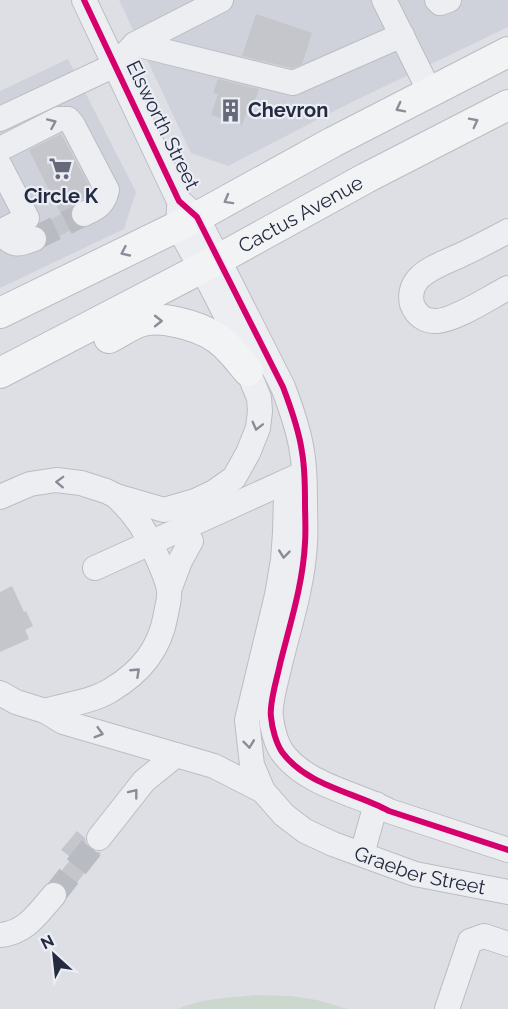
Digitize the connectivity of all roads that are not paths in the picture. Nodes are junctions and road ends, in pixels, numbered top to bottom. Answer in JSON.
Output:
{"nodes":[{"id":1,"x":84,"y":0,"type":"edge"},
{"id":2,"x":384,"y":0,"type":"edge"},
{"id":3,"x":437,"y":0,"type":"edge"},
{"id":4,"x":449,"y":0,"type":"edge"},
{"id":5,"x":207,"y":3,"type":"edge"},
{"id":6,"x":402,"y":35,"type":"junction"},
{"id":7,"x":135,"y":44,"type":"junction"},
{"id":8,"x":508,"y":52,"type":"edge"},
{"id":9,"x":115,"y":64,"type":"junction"},
{"id":10,"x":430,"y":92,"type":"junction"},
{"id":11,"x":508,"y":105,"type":"edge"},
{"id":12,"x":0,"y":119,"type":"edge"},
{"id":13,"x":0,"y":149,"type":"edge"},
{"id":14,"x":0,"y":166,"type":"edge"},
{"id":15,"x":84,"y":214,"type":"tunnel mouth"},
{"id":16,"x":185,"y":215,"type":"junction"},
{"id":17,"x":508,"y":231,"type":"edge"},
{"id":18,"x":1,"y":232,"type":"edge"},
{"id":19,"x":34,"y":239,"type":"tunnel mouth"},
{"id":20,"x":210,"y":263,"type":"junction"},
{"id":21,"x":508,"y":288,"type":"edge"},
{"id":22,"x":0,"y":313,"type":"edge"},
{"id":23,"x":248,"y":370,"type":"junction"},
{"id":24,"x":2,"y":372,"type":"edge"},
{"id":25,"x":298,"y":485,"type":"junction"},
{"id":26,"x":223,"y":486,"type":"junction"},
{"id":27,"x":116,"y":496,"type":"junction"},
{"id":28,"x":0,"y":497,"type":"edge"},
{"id":29,"x":193,"y":532,"type":"junction"},
{"id":30,"x":153,"y":550,"type":"junction"},
{"id":31,"x":99,"y":574,"type":"dead end"},
{"id":32,"x":169,"y":590,"type":"junction"},
{"id":33,"x":0,"y":693,"type":"edge"},
{"id":34,"x":45,"y":711,"type":"junction"},
{"id":35,"x":176,"y":754,"type":"junction"},
{"id":36,"x":263,"y":791,"type":"junction"},
{"id":37,"x":376,"y":804,"type":"junction"},
{"id":38,"x":99,"y":838,"type":"tunnel mouth"},
{"id":39,"x":508,"y":850,"type":"edge"},
{"id":40,"x":362,"y":854,"type":"junction"},
{"id":41,"x":508,"y":892,"type":"edge"},
{"id":42,"x":54,"y":895,"type":"tunnel mouth"},
{"id":43,"x":0,"y":935,"type":"edge"},
{"id":44,"x":508,"y":944,"type":"edge"},
{"id":45,"x":447,"y":1009,"type":"edge"}],
"edges":[{"from":1,"to":9,"type":"street","name":"Elsworth Street"},
{"from":2,"to":6,"type":"street"},
{"from":3,"to":4,"type":"street"},
{"from":5,"to":7,"type":"street"},
{"from":6,"to":7,"type":"street"},
{"from":6,"to":10,"type":"street"},
{"from":7,"to":9,"type":"street"},
{"from":8,"to":10,"type":"main road"},
{"from":9,"to":12,"type":"street"},
{"from":9,"to":16,"type":"street","name":"Elsworth Street"},
{"from":10,"to":16,"type":"main road","one_way":true},
{"from":20,"to":11,"type":"main road","name":"Cactus Avenue","one_way":true},
{"from":13,"to":15,"type":"street","one_way":true},
{"from":14,"to":18,"type":"street"},
{"from":16,"to":20,"type":"street","name":"Elsworth Street"},
{"from":16,"to":22,"type":"main road","one_way":true},
{"from":17,"to":21,"type":"street"},
{"from":18,"to":19,"type":"street"},
{"from":20,"to":23,"type":"street"},
{"from":20,"to":24,"type":"main road","name":"Cactus Avenue"},
{"from":20,"to":25,"type":"street"},
{"from":24,"to":23,"type":"main road","one_way":true},
{"from":23,"to":26,"type":"street","one_way":true},
{"from":25,"to":29,"type":"street"},
{"from":25,"to":36,"type":"street","one_way":true},
{"from":25,"to":37,"type":"street"},
{"from":26,"to":27,"type":"street"},
{"from":26,"to":29,"type":"street"},
{"from":27,"to":28,"type":"street","one_way":true},
{"from":27,"to":30,"type":"street"},
{"from":29,"to":30,"type":"street"},
{"from":29,"to":32,"type":"street"},
{"from":30,"to":31,"type":"street"},
{"from":30,"to":32,"type":"street"},
{"from":34,"to":32,"type":"street","one_way":true},
{"from":33,"to":34,"type":"street"},
{"from":34,"to":35,"type":"street","one_way":true},
{"from":35,"to":36,"type":"street"},
{"from":38,"to":35,"type":"street","one_way":true},
{"from":36,"to":40,"type":"street","name":"Graeber Street"},
{"from":37,"to":39,"type":"street"},
{"from":37,"to":40,"type":"street"},
{"from":40,"to":41,"type":"street","name":"Graeber Street"},
{"from":42,"to":43,"type":"street"},
{"from":44,"to":45,"type":"street"}]}
